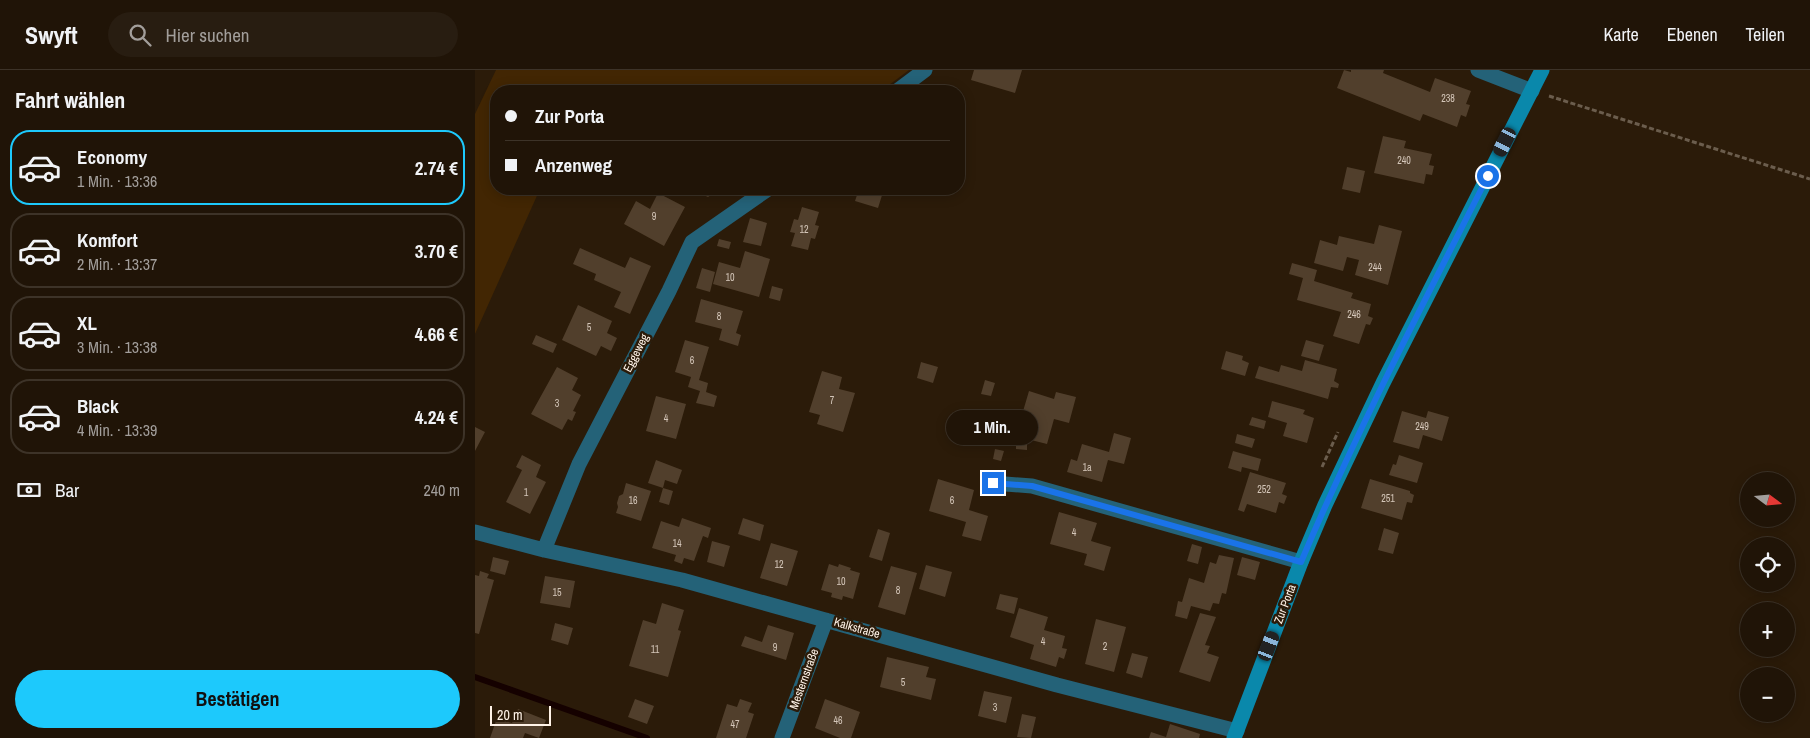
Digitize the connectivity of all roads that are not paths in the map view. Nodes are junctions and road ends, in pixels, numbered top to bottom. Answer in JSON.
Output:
{"nodes":[{"id":1,"x":925,"y":70,"type":"edge"},
{"id":2,"x":1478,"y":70,"type":"edge"},
{"id":3,"x":1542,"y":70,"type":"edge"},
{"id":4,"x":905,"y":85,"type":"edge"},
{"id":5,"x":1531,"y":90,"type":"junction"},
{"id":6,"x":759,"y":195,"type":"edge"},
{"id":7,"x":993,"y":483,"type":"dead end"},
{"id":8,"x":475,"y":532,"type":"edge"},
{"id":9,"x":544,"y":550,"type":"junction"},
{"id":10,"x":1301,"y":562,"type":"junction"},
{"id":11,"x":826,"y":620,"type":"junction"},
{"id":12,"x":1236,"y":734,"type":"edge"},
{"id":13,"x":782,"y":738,"type":"edge"}],
"edges":[{"from":1,"to":4,"type":"street"},
{"from":2,"to":5,"type":"street"},
{"from":3,"to":5,"type":"main road","name":"Zur Porta"},
{"from":5,"to":10,"type":"main road","name":"Zur Porta"},
{"from":6,"to":9,"type":"street","name":"Eggeweg"},
{"from":7,"to":10,"type":"street"},
{"from":8,"to":9,"type":"street","name":"Kalkstraße"},
{"from":9,"to":11,"type":"street","name":"Kalkstraße"},
{"from":10,"to":12,"type":"main road","name":"Zur Porta"},
{"from":11,"to":12,"type":"street","name":"Kalkstraße"},
{"from":11,"to":13,"type":"street","name":"Mesternstraße"}]}
